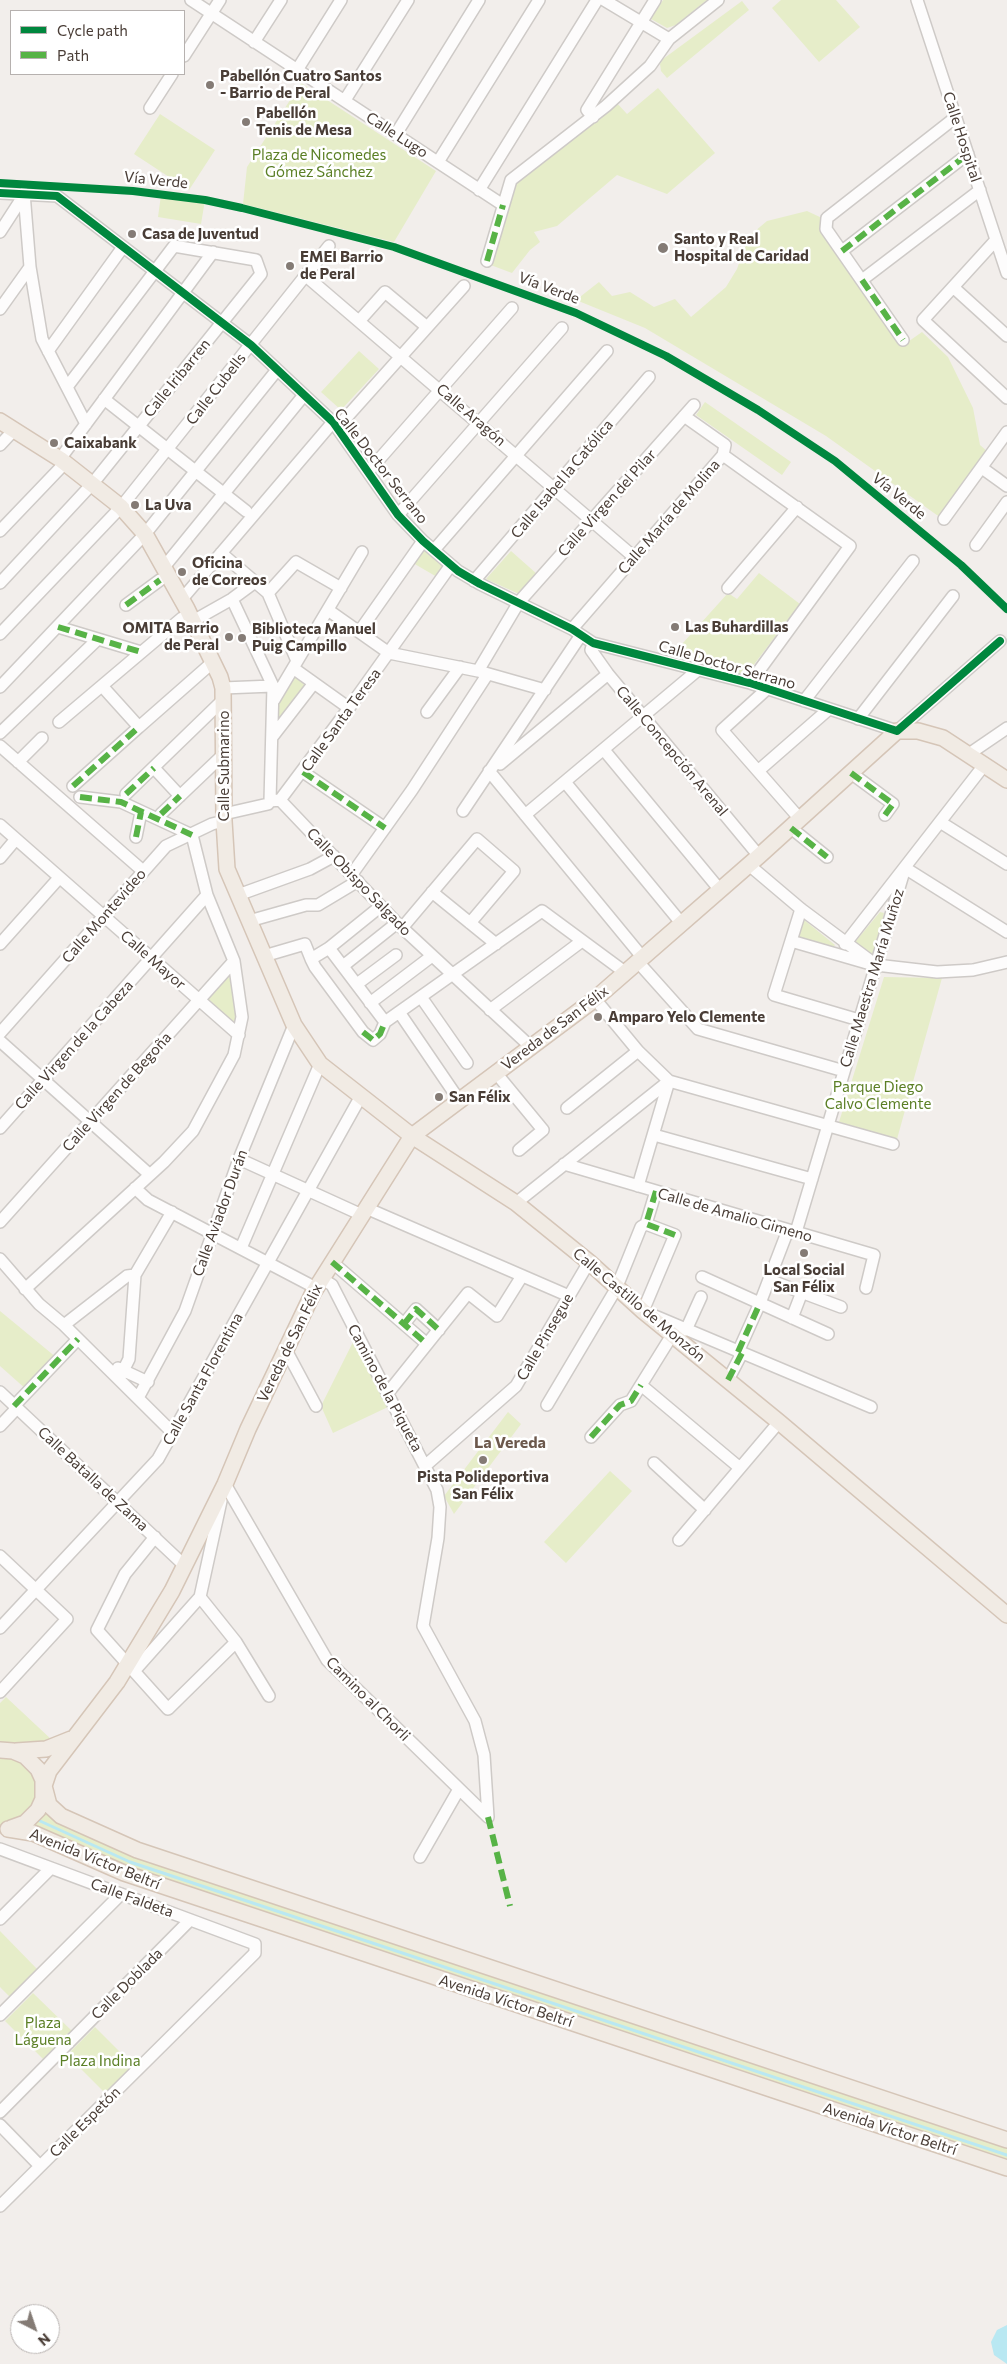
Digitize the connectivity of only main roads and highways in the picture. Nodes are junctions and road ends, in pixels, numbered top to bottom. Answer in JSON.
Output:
{"nodes":[{"id":1,"x":0,"y":421,"type":"edge"},
{"id":2,"x":1007,"y":780,"type":"edge"},
{"id":3,"x":412,"y":1136,"type":"junction"},
{"id":4,"x":1007,"y":1615,"type":"edge"},
{"id":5,"x":78,"y":1733,"type":"junction"},
{"id":6,"x":2,"y":1751,"type":"edge"},
{"id":7,"x":44,"y":1786,"type":"junction"},
{"id":8,"x":2,"y":1829,"type":"edge"},
{"id":9,"x":1007,"y":2140,"type":"edge"},
{"id":10,"x":1007,"y":2168,"type":"edge"}],
"edges":[{"from":1,"to":3,"type":"main road","name":"Calle Submarino"},
{"from":2,"to":3,"type":"main road","name":"Vereda de San Félix"},
{"from":3,"to":4,"type":"main road","name":"Calle Castillo de Monzón"},
{"from":3,"to":5,"type":"main road","name":"Vereda de San Félix"},
{"from":5,"to":6,"type":"main road"},
{"from":5,"to":7,"type":"main road","name":"Vereda de San Félix"},
{"from":6,"to":7,"type":"main road","name":"Avenida Víctor Beltrí"},
{"from":7,"to":8,"type":"main road","name":"Vereda de San Félix"},
{"from":7,"to":9,"type":"main road","name":"Avenida Víctor Beltrí"},
{"from":8,"to":10,"type":"main road","name":"Avenida Víctor Beltrí"}]}
